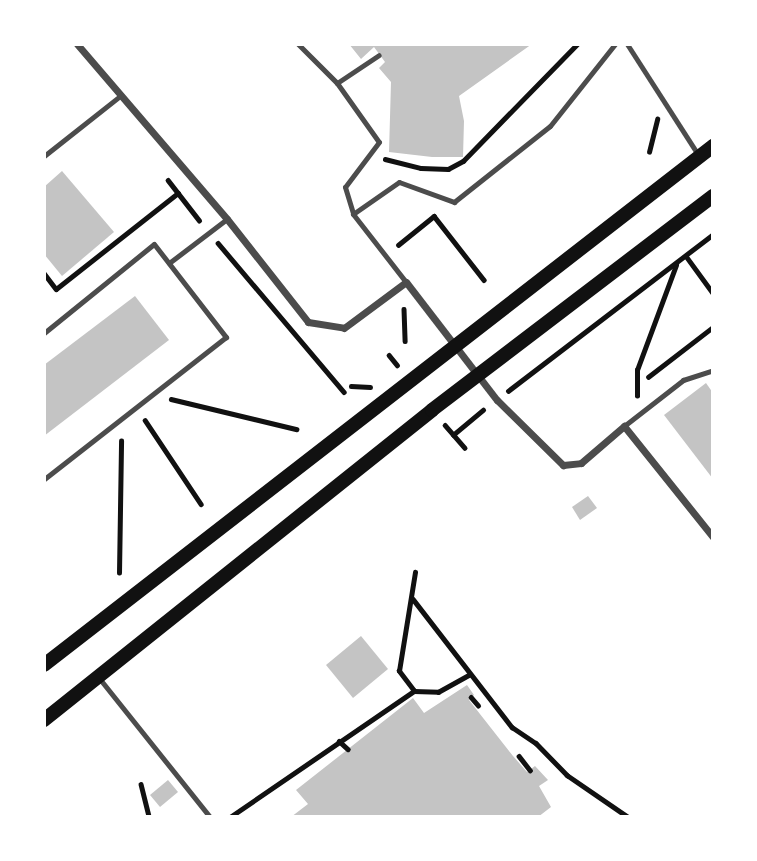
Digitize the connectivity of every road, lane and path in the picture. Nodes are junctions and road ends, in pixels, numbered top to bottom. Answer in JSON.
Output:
{"nodes":[{"id":1,"x":77,"y":44,"type":"edge"},
{"id":2,"x":298,"y":44,"type":"edge"},
{"id":3,"x":577,"y":44,"type":"edge"},
{"id":4,"x":615,"y":44,"type":"edge"},
{"id":5,"x":630,"y":45,"type":"edge"},
{"id":6,"x":379,"y":55,"type":"dead end"},
{"id":7,"x":337,"y":83,"type":"junction"},
{"id":8,"x":120,"y":96,"type":"junction"},
{"id":9,"x":663,"y":100,"type":"junction"},
{"id":10,"x":713,"y":146,"type":"edge"},
{"id":11,"x":649,"y":152,"type":"dead end"},
{"id":12,"x":44,"y":156,"type":"edge"},
{"id":13,"x":700,"y":157,"type":"junction"},
{"id":14,"x":384,"y":159,"type":"dead end"},
{"id":15,"x":178,"y":193,"type":"dead end"},
{"id":16,"x":713,"y":196,"type":"edge"},
{"id":17,"x":353,"y":215,"type":"junction"},
{"id":18,"x":228,"y":219,"type":"junction"},
{"id":19,"x":713,"y":234,"type":"edge"},
{"id":20,"x":398,"y":243,"type":"dead end"},
{"id":21,"x":686,"y":256,"type":"junction"},
{"id":22,"x":169,"y":263,"type":"junction"},
{"id":23,"x":676,"y":265,"type":"junction"},
{"id":24,"x":44,"y":273,"type":"edge"},
{"id":25,"x":484,"y":280,"type":"dead end"},
{"id":26,"x":406,"y":282,"type":"junction"},
{"id":27,"x":713,"y":293,"type":"edge"},
{"id":28,"x":404,"y":307,"type":"dead end"},
{"id":29,"x":713,"y":327,"type":"edge"},
{"id":30,"x":44,"y":333,"type":"edge"},
{"id":31,"x":405,"y":341,"type":"dead end"},
{"id":32,"x":457,"y":343,"type":"junction"},
{"id":33,"x":713,"y":370,"type":"edge"},
{"id":34,"x":481,"y":375,"type":"junction"},
{"id":35,"x":648,"y":377,"type":"dead end"},
{"id":36,"x":507,"y":392,"type":"dead end"},
{"id":37,"x":152,"y":395,"type":"junction"},
{"id":38,"x":638,"y":402,"type":"dead end"},
{"id":39,"x":136,"y":408,"type":"junction"},
{"id":40,"x":482,"y":410,"type":"dead end"},
{"id":41,"x":121,"y":420,"type":"junction"},
{"id":42,"x":624,"y":426,"type":"junction"},
{"id":43,"x":447,"y":428,"type":"dead end"},
{"id":44,"x":296,"y":429,"type":"dead end"},
{"id":45,"x":453,"y":435,"type":"junction"},
{"id":46,"x":465,"y":448,"type":"dead end"},
{"id":47,"x":44,"y":479,"type":"edge"},
{"id":48,"x":201,"y":504,"type":"dead end"},
{"id":49,"x":713,"y":537,"type":"edge"},
{"id":50,"x":415,"y":572,"type":"dead end"},
{"id":51,"x":119,"y":573,"type":"dead end"},
{"id":52,"x":413,"y":599,"type":"junction"},
{"id":53,"x":44,"y":666,"type":"edge"},
{"id":54,"x":469,"y":675,"type":"junction"},
{"id":55,"x":99,"y":678,"type":"junction"},
{"id":56,"x":414,"y":691,"type":"junction"},
{"id":57,"x":471,"y":697,"type":"dead end"},
{"id":58,"x":478,"y":705,"type":"dead end"},
{"id":59,"x":44,"y":720,"type":"edge"},
{"id":60,"x":340,"y":741,"type":"junction"},
{"id":61,"x":348,"y":749,"type":"dead end"},
{"id":62,"x":519,"y":756,"type":"dead end"},
{"id":63,"x":530,"y":770,"type":"dead end"},
{"id":64,"x":141,"y":784,"type":"dead end"},
{"id":65,"x":149,"y":817,"type":"edge"},
{"id":66,"x":209,"y":817,"type":"edge"},
{"id":67,"x":231,"y":817,"type":"edge"},
{"id":68,"x":628,"y":817,"type":"edge"}],
"edges":[{"from":1,"to":8,"type":"street"},
{"from":2,"to":7,"type":"lane"},
{"from":3,"to":14,"type":"path"},
{"from":4,"to":17,"type":"lane"},
{"from":5,"to":9,"type":"lane"},
{"from":6,"to":7,"type":"lane"},
{"from":7,"to":17,"type":"lane"},
{"from":8,"to":12,"type":"lane"},
{"from":8,"to":18,"type":"street"},
{"from":9,"to":11,"type":"path"},
{"from":9,"to":13,"type":"lane"},
{"from":10,"to":13,"type":"main road"},
{"from":13,"to":32,"type":"main road"},
{"from":15,"to":24,"type":"path"},
{"from":16,"to":34,"type":"main road"},
{"from":17,"to":26,"type":"lane"},
{"from":18,"to":22,"type":"lane"},
{"from":18,"to":26,"type":"street"},
{"from":19,"to":21,"type":"path"},
{"from":20,"to":25,"type":"path"},
{"from":21,"to":23,"type":"path"},
{"from":21,"to":27,"type":"path"},
{"from":22,"to":30,"type":"lane"},
{"from":22,"to":37,"type":"lane"},
{"from":23,"to":36,"type":"path"},
{"from":23,"to":38,"type":"path"},
{"from":26,"to":32,"type":"street"},
{"from":28,"to":31,"type":"path"},
{"from":29,"to":35,"type":"path"},
{"from":32,"to":34,"type":"street"},
{"from":32,"to":53,"type":"main road"},
{"from":33,"to":42,"type":"lane"},
{"from":34,"to":42,"type":"street"},
{"from":34,"to":55,"type":"main road"},
{"from":37,"to":39,"type":"lane"},
{"from":37,"to":44,"type":"path"},
{"from":39,"to":41,"type":"lane"},
{"from":39,"to":48,"type":"path"},
{"from":40,"to":45,"type":"path"},
{"from":41,"to":47,"type":"lane"},
{"from":41,"to":51,"type":"path"},
{"from":42,"to":49,"type":"street"},
{"from":43,"to":45,"type":"path"},
{"from":45,"to":46,"type":"path"},
{"from":50,"to":52,"type":"path"},
{"from":52,"to":54,"type":"path"},
{"from":52,"to":56,"type":"path"},
{"from":54,"to":56,"type":"path"},
{"from":54,"to":68,"type":"path"},
{"from":55,"to":59,"type":"main road"},
{"from":55,"to":66,"type":"lane"},
{"from":56,"to":60,"type":"path"},
{"from":57,"to":58,"type":"path"},
{"from":60,"to":61,"type":"path"},
{"from":60,"to":67,"type":"path"},
{"from":62,"to":63,"type":"path"},
{"from":64,"to":65,"type":"path"}]}
